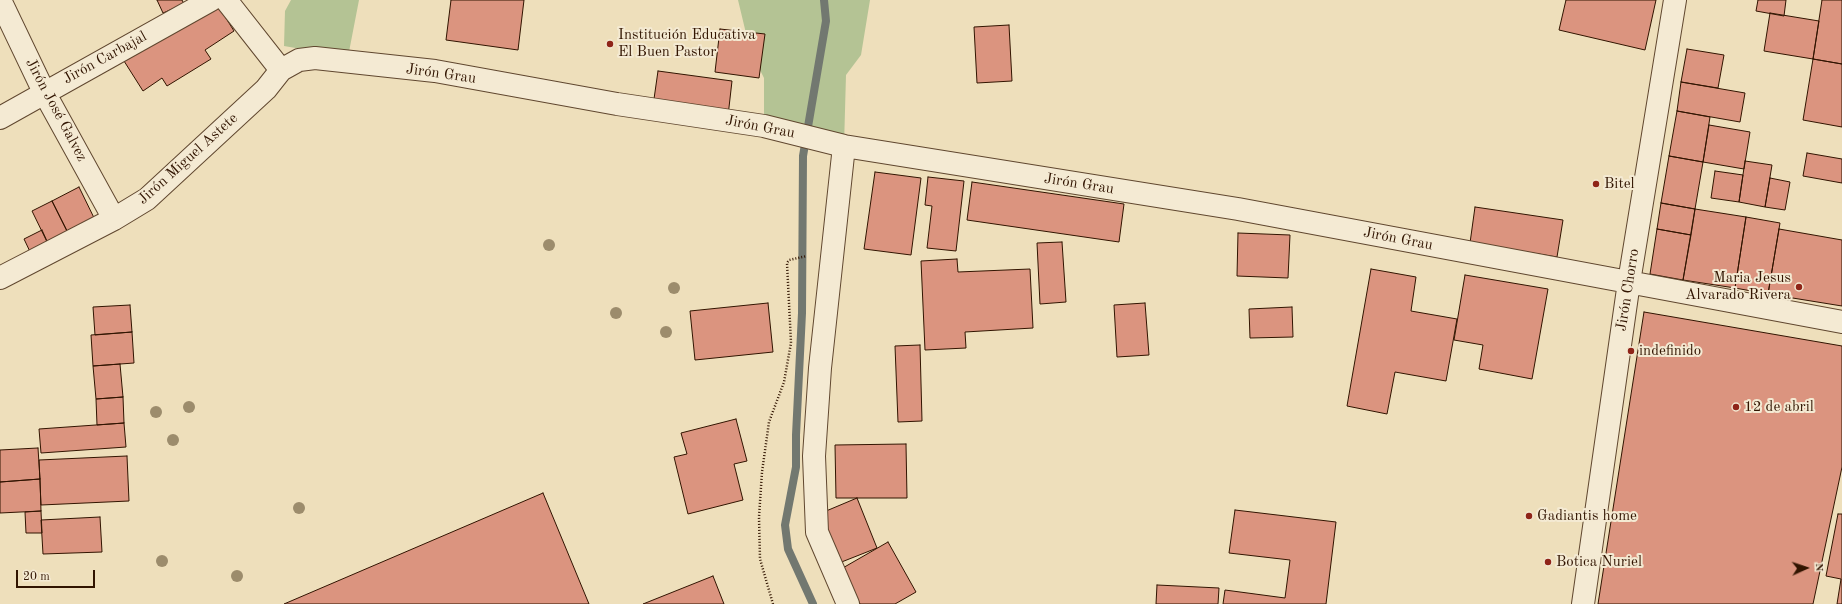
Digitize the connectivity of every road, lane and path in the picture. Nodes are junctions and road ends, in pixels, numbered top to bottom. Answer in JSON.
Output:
{"nodes":[{"id":1,"x":0,"y":0,"type":"edge"},
{"id":2,"x":210,"y":0,"type":"edge"},
{"id":3,"x":226,"y":0,"type":"edge"},
{"id":4,"x":1675,"y":0,"type":"edge"},
{"id":5,"x":281,"y":70,"type":"junction"},
{"id":6,"x":44,"y":92,"type":"junction"},
{"id":7,"x":0,"y":118,"type":"edge"},
{"id":8,"x":844,"y":146,"type":"junction"},
{"id":9,"x":114,"y":219,"type":"junction"},
{"id":10,"x":794,"y":259,"type":"dead end"},
{"id":11,"x":0,"y":278,"type":"edge"},
{"id":12,"x":1629,"y":282,"type":"junction"},
{"id":13,"x":1842,"y":322,"type":"edge"},
{"id":14,"x":773,"y":604,"type":"edge"},
{"id":15,"x":848,"y":604,"type":"edge"},
{"id":16,"x":1583,"y":604,"type":"edge"}],
"edges":[{"from":1,"to":6,"type":"street","name":"Jirón José Galvez"},
{"from":2,"to":6,"type":"street","name":"Jirón Carbajal"},
{"from":3,"to":5,"type":"street"},
{"from":4,"to":12,"type":"street","name":"Jirón Chorro"},
{"from":5,"to":8,"type":"street","name":"Jirón Grau"},
{"from":5,"to":9,"type":"street","name":"Jirón Miguel Astete"},
{"from":6,"to":7,"type":"street","name":"Jirón Carbajal"},
{"from":6,"to":9,"type":"street","name":"Jirón José Galvez"},
{"from":8,"to":12,"type":"street","name":"Jirón Grau"},
{"from":8,"to":15,"type":"street"},
{"from":9,"to":11,"type":"street","name":"Jirón Miguel Astete"},
{"from":10,"to":14,"type":"path"},
{"from":12,"to":13,"type":"street","name":"Jirón Grau"},
{"from":12,"to":16,"type":"street","name":"Jirón Chorro"}]}
